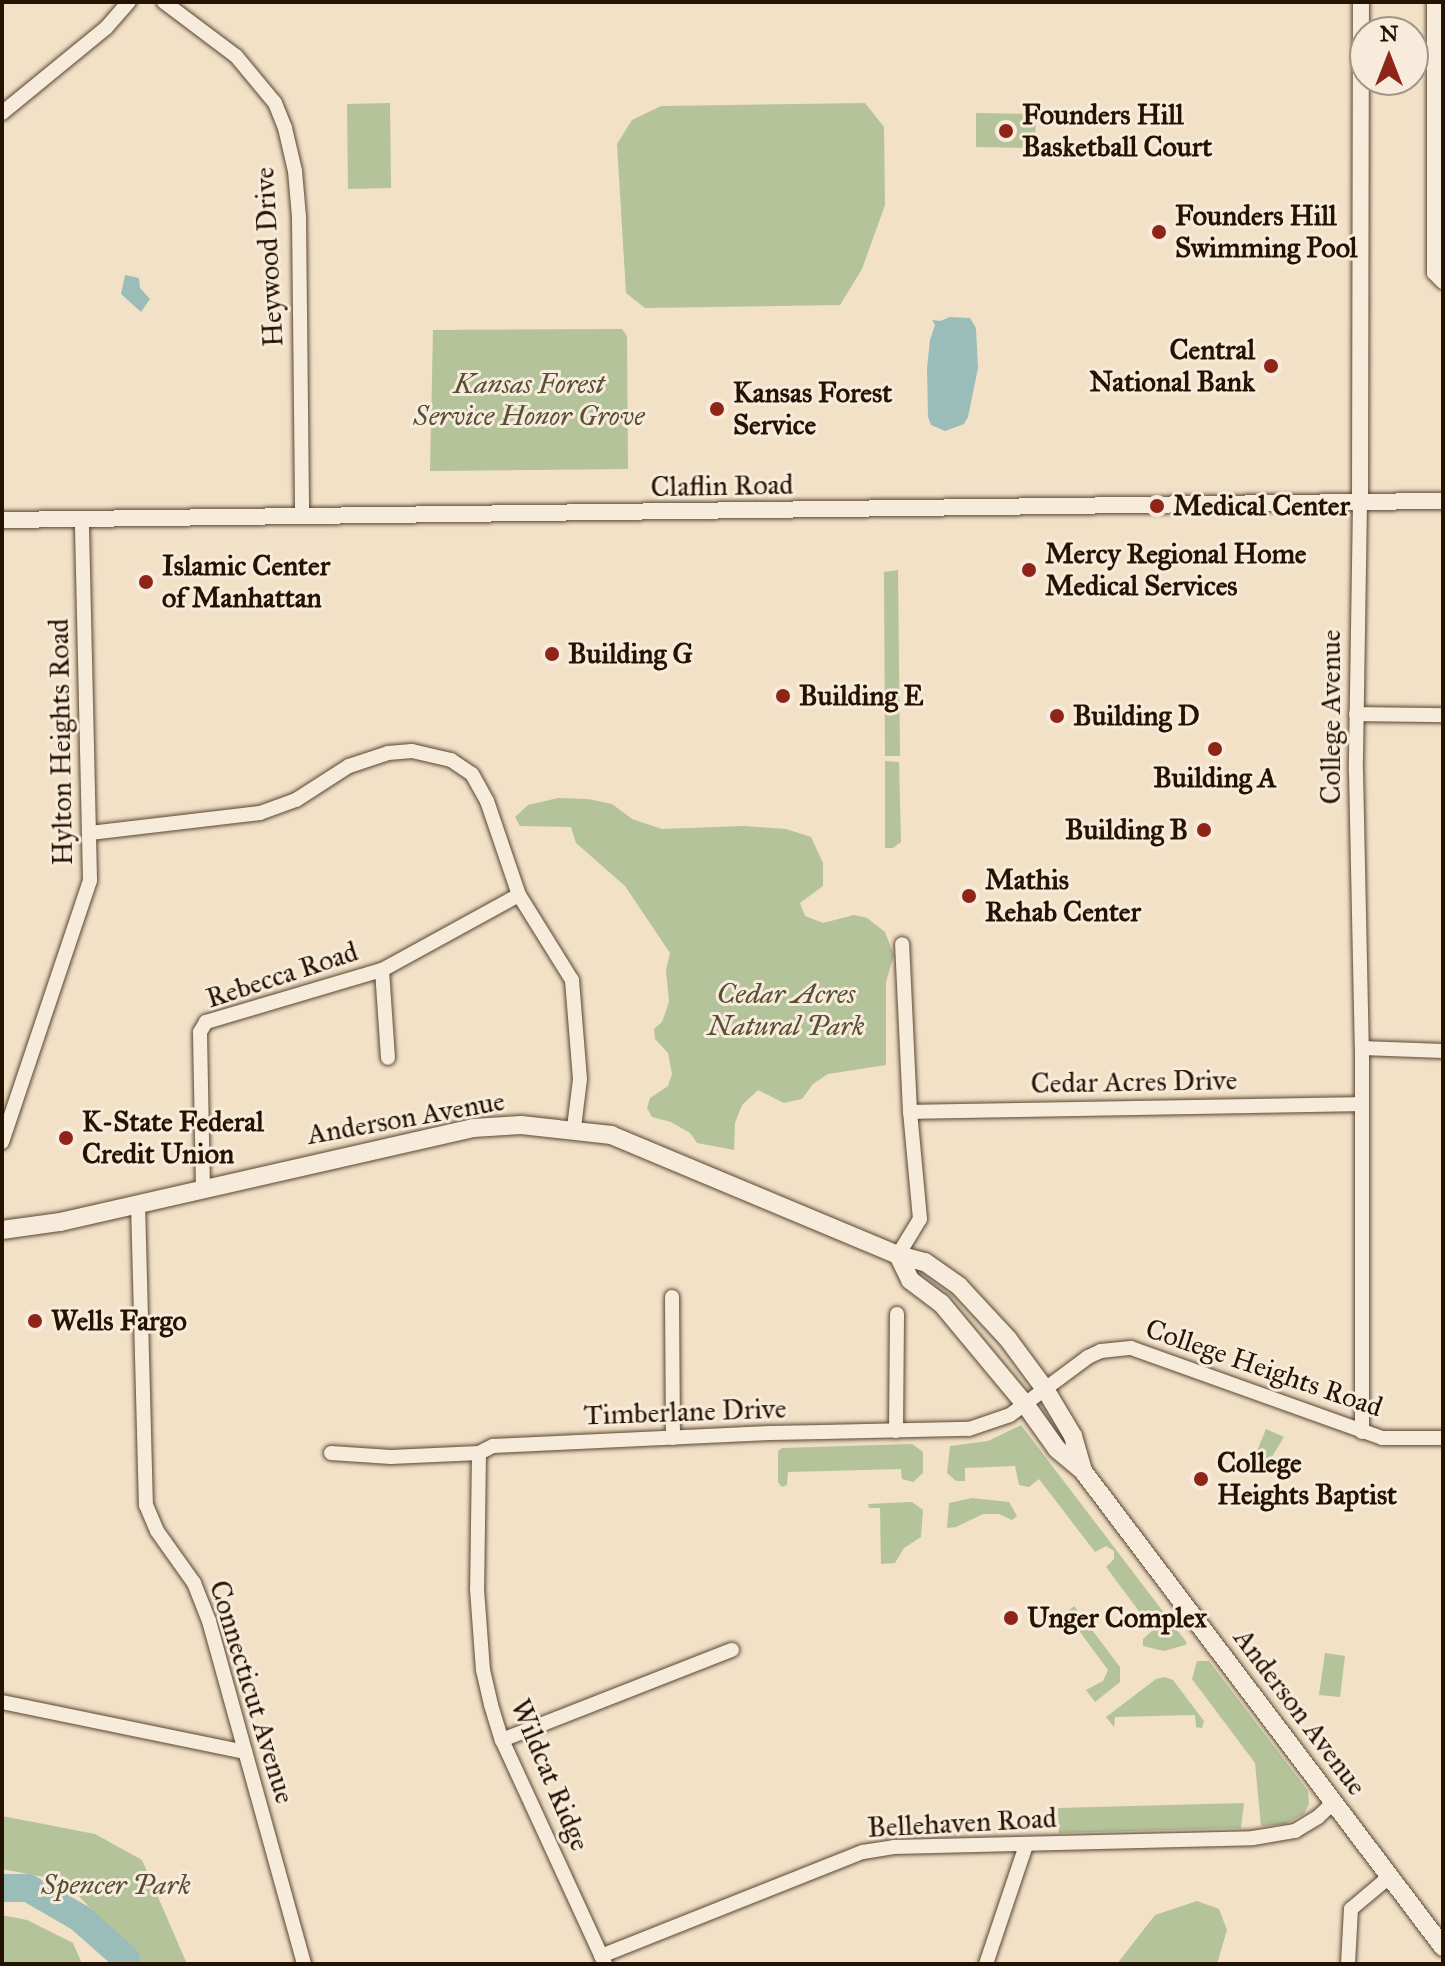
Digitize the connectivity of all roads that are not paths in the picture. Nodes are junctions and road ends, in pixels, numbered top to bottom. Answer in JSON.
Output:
{"nodes":[{"id":1,"x":129,"y":2,"type":"edge"},
{"id":2,"x":164,"y":2,"type":"edge"},
{"id":3,"x":1361,"y":2,"type":"edge"},
{"id":4,"x":1434,"y":2,"type":"edge"},
{"id":5,"x":2,"y":113,"type":"edge"},
{"id":6,"x":1438,"y":126,"type":"edge"},
{"id":7,"x":1443,"y":282,"type":"edge"},
{"id":8,"x":1443,"y":501,"type":"edge"},
{"id":9,"x":1360,"y":502,"type":"junction"},
{"id":10,"x":302,"y":514,"type":"junction"},
{"id":11,"x":82,"y":518,"type":"junction"},
{"id":12,"x":2,"y":520,"type":"edge"},
{"id":13,"x":1356,"y":714,"type":"junction"},
{"id":14,"x":1443,"y":715,"type":"edge"},
{"id":15,"x":90,"y":833,"type":"junction"},
{"id":16,"x":519,"y":895,"type":"junction"},
{"id":17,"x":902,"y":944,"type":"dead end"},
{"id":18,"x":382,"y":970,"type":"junction"},
{"id":19,"x":1362,"y":1048,"type":"junction"},
{"id":20,"x":1443,"y":1051,"type":"edge"},
{"id":21,"x":388,"y":1058,"type":"dead end"},
{"id":22,"x":1360,"y":1104,"type":"junction"},
{"id":23,"x":910,"y":1112,"type":"junction"},
{"id":24,"x":574,"y":1128,"type":"junction"},
{"id":25,"x":2,"y":1142,"type":"edge"},
{"id":26,"x":203,"y":1189,"type":"junction"},
{"id":27,"x":138,"y":1203,"type":"junction"},
{"id":28,"x":2,"y":1230,"type":"edge"},
{"id":29,"x":898,"y":1255,"type":"junction"},
{"id":30,"x":672,"y":1297,"type":"dead end"},
{"id":31,"x":897,"y":1314,"type":"dead end"},
{"id":32,"x":1035,"y":1397,"type":"junction"},
{"id":33,"x":896,"y":1431,"type":"junction"},
{"id":34,"x":1362,"y":1432,"type":"junction"},
{"id":35,"x":673,"y":1438,"type":"junction"},
{"id":36,"x":1443,"y":1438,"type":"edge"},
{"id":37,"x":331,"y":1453,"type":"dead end"},
{"id":38,"x":479,"y":1453,"type":"junction"},
{"id":39,"x":732,"y":1650,"type":"dead end"},
{"id":40,"x":2,"y":1702,"type":"edge"},
{"id":41,"x":502,"y":1740,"type":"junction"},
{"id":42,"x":245,"y":1752,"type":"junction"},
{"id":43,"x":1334,"y":1802,"type":"junction"},
{"id":44,"x":1026,"y":1845,"type":"junction"},
{"id":45,"x":1389,"y":1877,"type":"junction"},
{"id":46,"x":1443,"y":1947,"type":"edge"},
{"id":47,"x":603,"y":1960,"type":"edge"},
{"id":48,"x":304,"y":1964,"type":"edge"},
{"id":49,"x":986,"y":1964,"type":"edge"},
{"id":50,"x":1348,"y":1964,"type":"edge"}],
"edges":[{"from":1,"to":5,"type":"street"},
{"from":2,"to":10,"type":"street","name":"Heywood Drive"},
{"from":3,"to":9,"type":"street","name":"College Avenue"},
{"from":4,"to":6,"type":"street"},
{"from":6,"to":7,"type":"street"},
{"from":8,"to":9,"type":"street","name":"Claflin Road"},
{"from":9,"to":10,"type":"street","name":"Claflin Road"},
{"from":9,"to":13,"type":"street","name":"College Avenue"},
{"from":10,"to":11,"type":"street","name":"Claflin Road"},
{"from":11,"to":12,"type":"street","name":"Claflin Road"},
{"from":11,"to":15,"type":"street","name":"Hylton Heights Road"},
{"from":13,"to":14,"type":"street"},
{"from":13,"to":19,"type":"street","name":"College Avenue"},
{"from":15,"to":16,"type":"street"},
{"from":15,"to":25,"type":"street","name":"Hylton Heights Road"},
{"from":16,"to":18,"type":"street","name":"Rebecca Road"},
{"from":16,"to":24,"type":"street"},
{"from":17,"to":23,"type":"street"},
{"from":18,"to":21,"type":"street"},
{"from":18,"to":26,"type":"street","name":"Rebecca Road"},
{"from":19,"to":20,"type":"street"},
{"from":19,"to":22,"type":"street","name":"College Avenue"},
{"from":22,"to":23,"type":"street","name":"Cedar Acres Drive"},
{"from":22,"to":34,"type":"street","name":"College Avenue"},
{"from":23,"to":29,"type":"street"},
{"from":24,"to":26,"type":"main road","name":"Anderson Avenue"},
{"from":24,"to":29,"type":"main road","name":"Anderson Avenue"},
{"from":26,"to":27,"type":"main road","name":"Anderson Avenue"},
{"from":27,"to":28,"type":"main road","name":"Anderson Avenue"},
{"from":27,"to":42,"type":"street","name":"Connecticut Avenue"},
{"from":29,"to":32,"type":"main road","name":"Anderson Avenue"},
{"from":29,"to":32,"type":"main road","name":"Anderson Avenue"},
{"from":30,"to":35,"type":"street"},
{"from":31,"to":33,"type":"street"},
{"from":32,"to":33,"type":"street","name":"Timberlane Drive"},
{"from":32,"to":34,"type":"street","name":"College Heights Road"},
{"from":32,"to":43,"type":"main road","name":"Anderson Avenue"},
{"from":33,"to":35,"type":"street","name":"Timberlane Drive"},
{"from":34,"to":36,"type":"street","name":"College Heights Road"},
{"from":35,"to":38,"type":"street","name":"Timberlane Drive"},
{"from":37,"to":38,"type":"street","name":"Timberlane Drive"},
{"from":38,"to":41,"type":"street","name":"Wildcat Ridge"},
{"from":39,"to":41,"type":"street"},
{"from":40,"to":42,"type":"street"},
{"from":41,"to":47,"type":"street","name":"Wildcat Ridge"},
{"from":42,"to":48,"type":"street","name":"Connecticut Avenue"},
{"from":43,"to":44,"type":"street","name":"Bellehaven Road"},
{"from":43,"to":45,"type":"main road","name":"Anderson Avenue"},
{"from":44,"to":47,"type":"street","name":"Bellehaven Road"},
{"from":44,"to":49,"type":"street"},
{"from":45,"to":46,"type":"main road","name":"Anderson Avenue"},
{"from":45,"to":50,"type":"street"}]}
